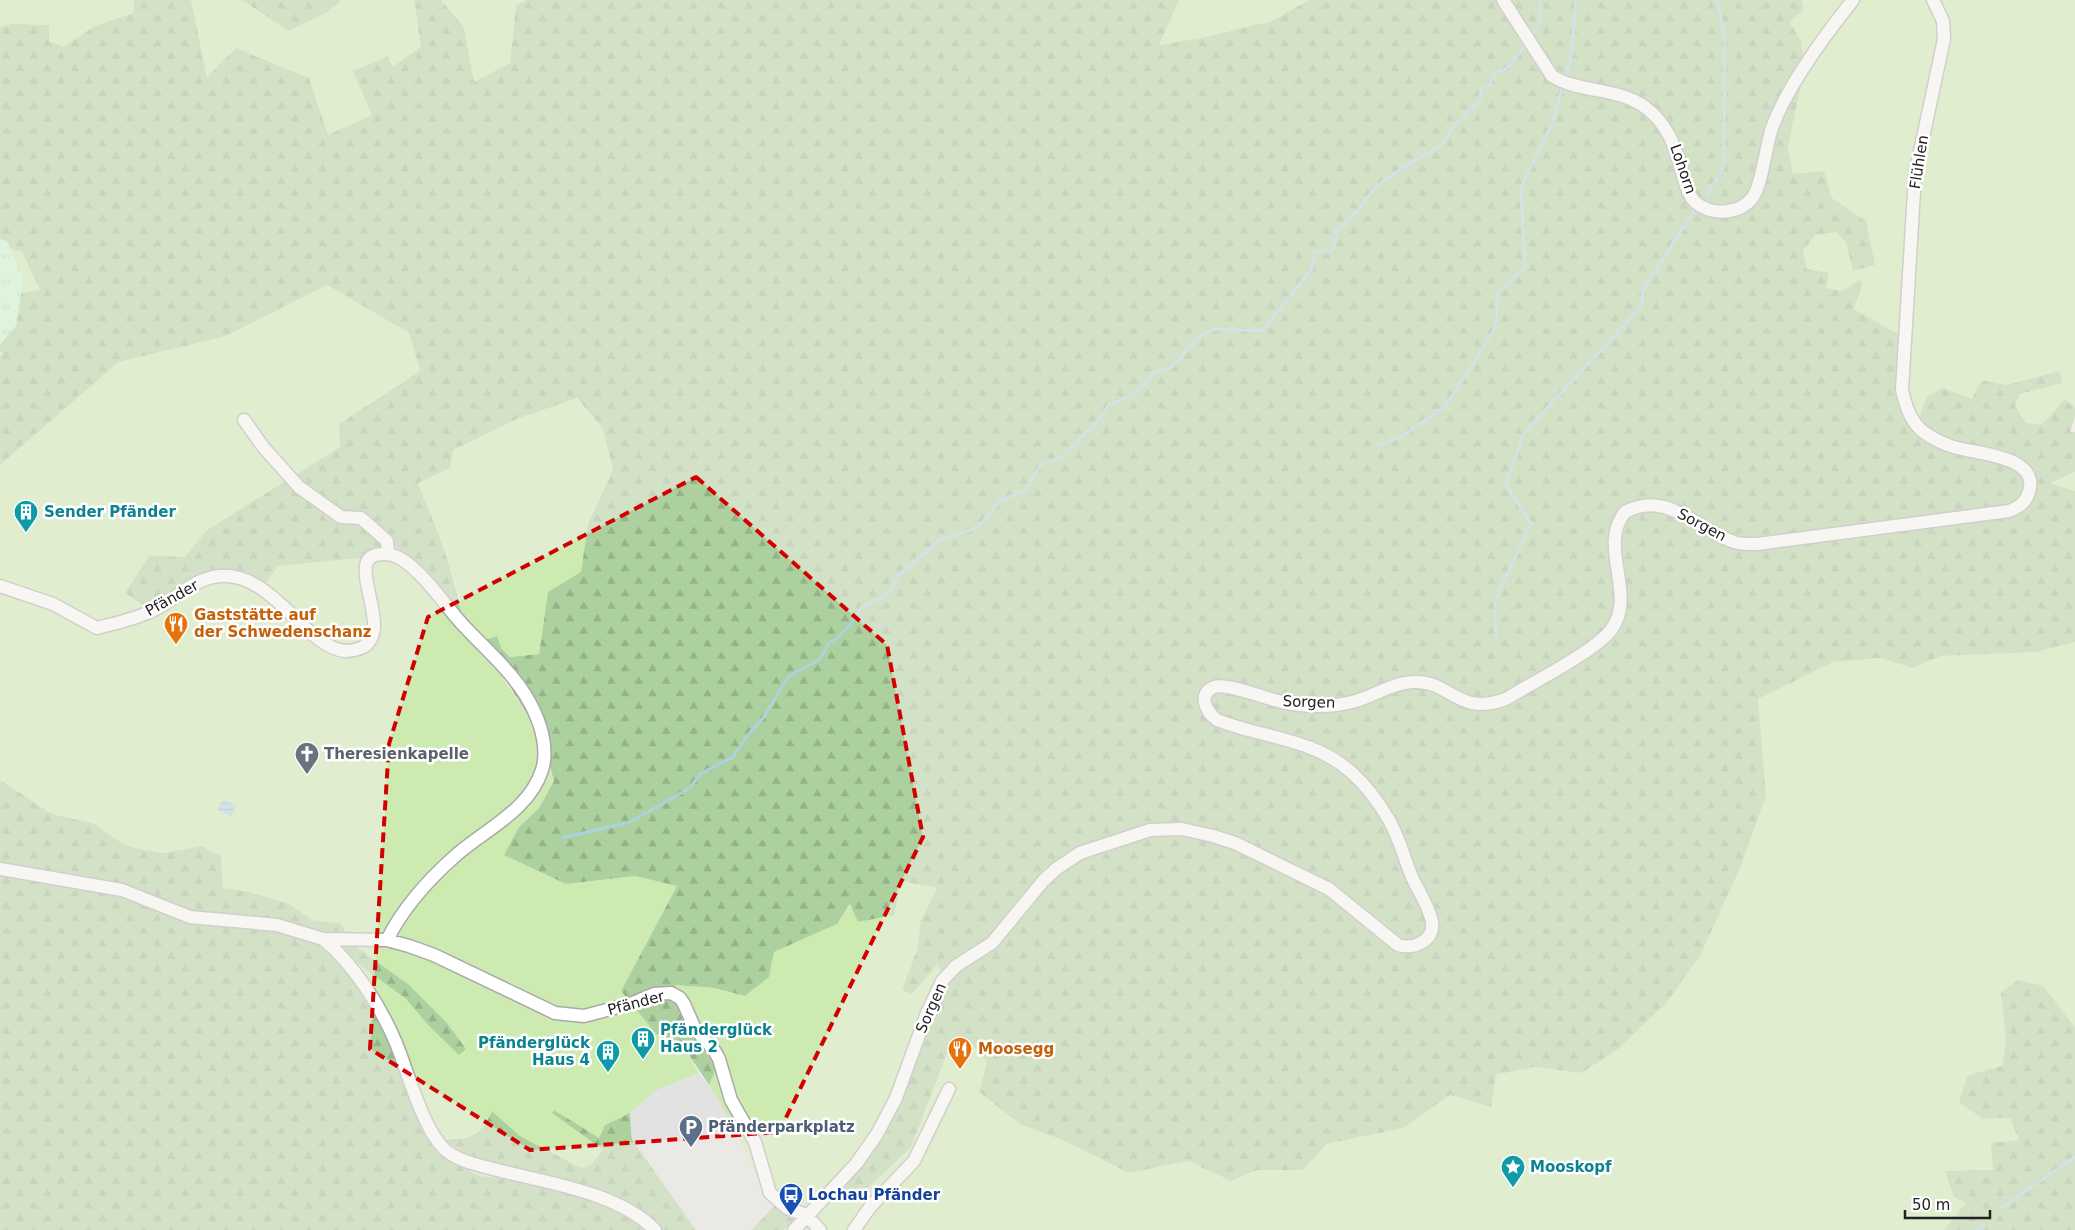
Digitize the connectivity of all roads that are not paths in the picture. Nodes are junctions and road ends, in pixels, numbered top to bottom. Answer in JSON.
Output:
{"nodes":[{"id":1,"x":1503,"y":0,"type":"edge"},
{"id":2,"x":1853,"y":0,"type":"edge"},
{"id":3,"x":1933,"y":0,"type":"edge"},
{"id":4,"x":1905,"y":328,"type":"joint"},
{"id":5,"x":244,"y":420,"type":"dead end"},
{"id":6,"x":388,"y":554,"type":"junction"},
{"id":7,"x":0,"y":586,"type":"edge"},
{"id":8,"x":0,"y":869,"type":"edge"},
{"id":9,"x":323,"y":938,"type":"junction"},
{"id":10,"x":387,"y":940,"type":"junction"},
{"id":11,"x":949,"y":1089,"type":"dead end"},
{"id":12,"x":806,"y":1215,"type":"junction"},
{"id":13,"x":654,"y":1230,"type":"edge"},
{"id":14,"x":794,"y":1230,"type":"edge"},
{"id":15,"x":820,"y":1230,"type":"edge"},
{"id":16,"x":854,"y":1230,"type":"edge"}],
"edges":[{"from":1,"to":2,"type":"street","name":"Lohorn"},
{"from":3,"to":4,"type":"street","name":"Flühlen"},
{"from":4,"to":12,"type":"street","name":"Sorgen"},
{"from":5,"to":6,"type":"street"},
{"from":6,"to":7,"type":"street","name":"Pfänder"},
{"from":6,"to":10,"type":"street"},
{"from":8,"to":9,"type":"street","name":"Pfänder"},
{"from":9,"to":10,"type":"street","name":"Pfänder"},
{"from":9,"to":13,"type":"street","name":"Pfänder"},
{"from":10,"to":12,"type":"street","name":"Pfänder"},
{"from":11,"to":16,"type":"street"},
{"from":12,"to":14,"type":"street"},
{"from":12,"to":15,"type":"street"}]}
